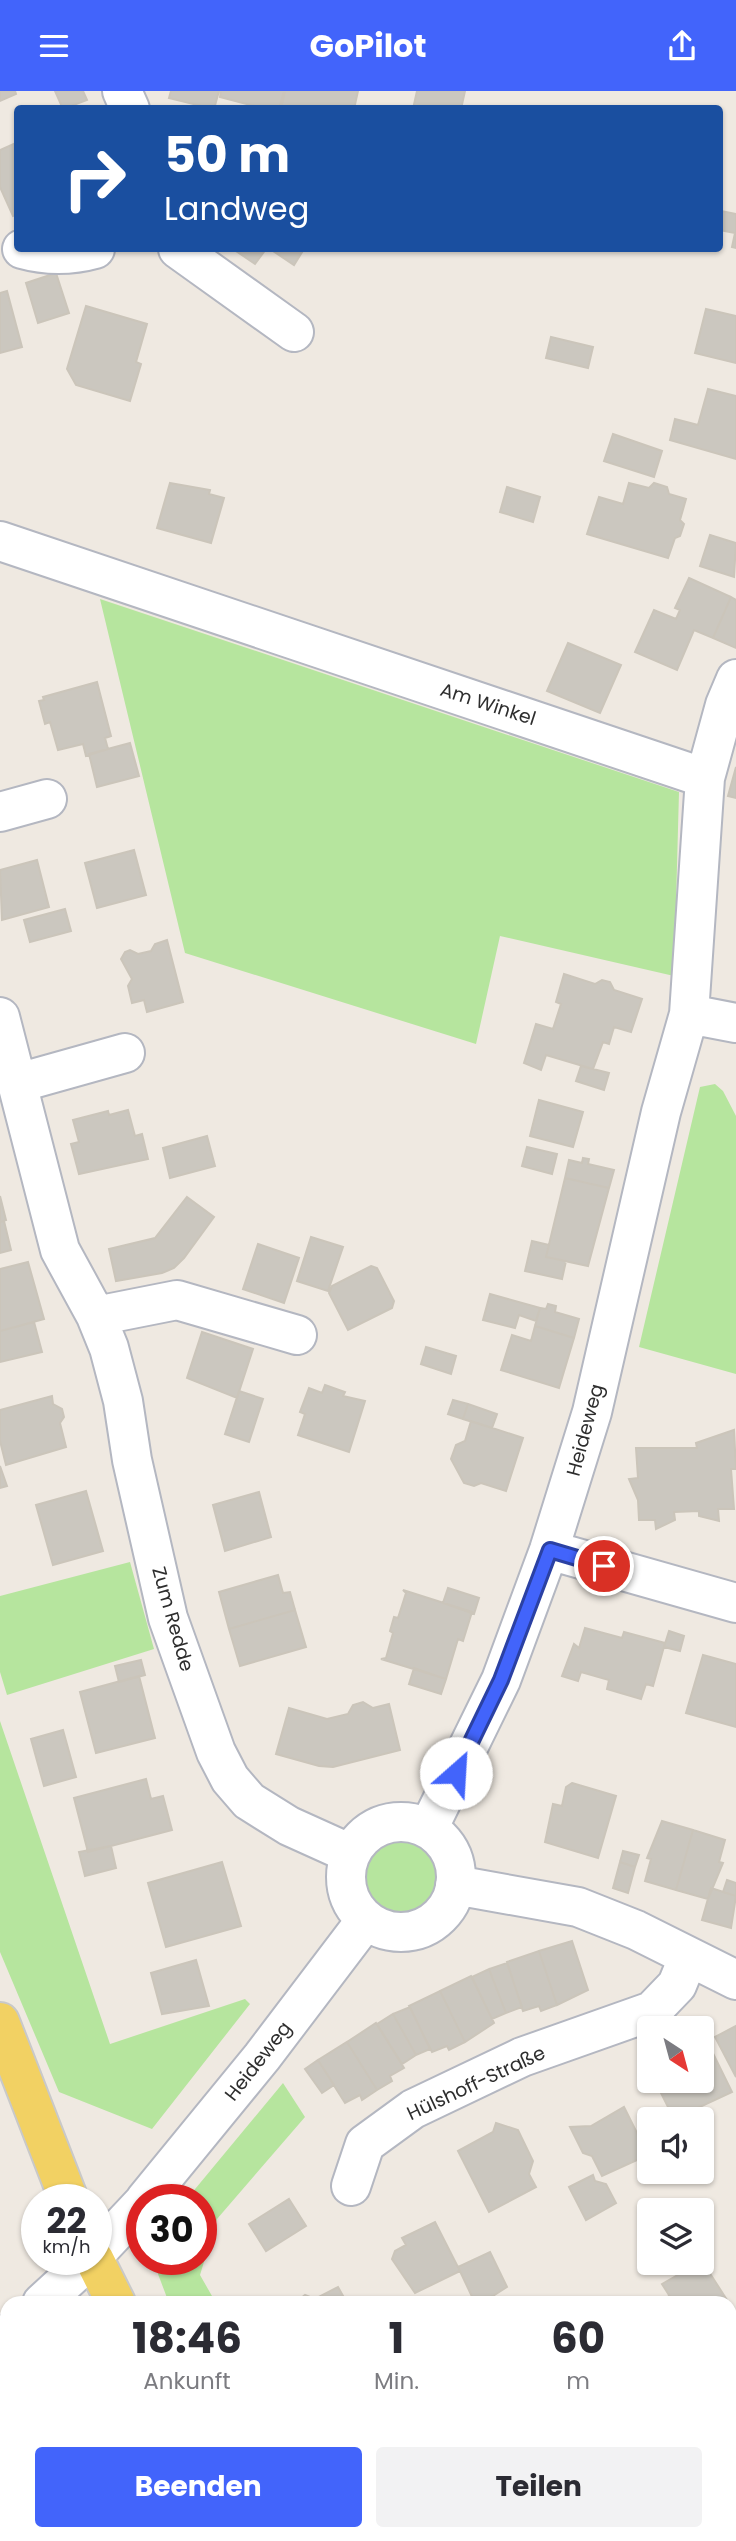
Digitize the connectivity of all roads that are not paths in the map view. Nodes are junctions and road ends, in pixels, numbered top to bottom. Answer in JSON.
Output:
{"nodes":[{"id":1,"x":40,"y":252,"type":"edge"},
{"id":2,"x":84,"y":252,"type":"edge"},
{"id":3,"x":182,"y":252,"type":"edge"},
{"id":4,"x":295,"y":332,"type":"dead end"},
{"id":5,"x":0,"y":541,"type":"edge"},
{"id":6,"x":736,"y":679,"type":"edge"},
{"id":7,"x":705,"y":778,"type":"junction"},
{"id":8,"x":47,"y":799,"type":"dead end"},
{"id":9,"x":0,"y":812,"type":"edge"},
{"id":10,"x":689,"y":1014,"type":"junction"},
{"id":11,"x":0,"y":1017,"type":"edge"},
{"id":12,"x":736,"y":1023,"type":"edge"},
{"id":13,"x":125,"y":1053,"type":"dead end"},
{"id":14,"x":18,"y":1083,"type":"junction"},
{"id":15,"x":96,"y":1316,"type":"junction"},
{"id":16,"x":297,"y":1335,"type":"dead end"},
{"id":17,"x":550,"y":1550,"type":"junction"},
{"id":18,"x":736,"y":1602,"type":"edge"},
{"id":19,"x":428,"y":1829,"type":"junction"},
{"id":20,"x":351,"y":1854,"type":"junction"},
{"id":21,"x":456,"y":1885,"type":"junction"},
{"id":22,"x":366,"y":1920,"type":"junction"},
{"id":23,"x":688,"y":1958,"type":"junction"},
{"id":24,"x":736,"y":1980,"type":"edge"},
{"id":25,"x":0,"y":2022,"type":"edge"},
{"id":26,"x":63,"y":2184,"type":"edge"},
{"id":27,"x":159,"y":2184,"type":"edge"},
{"id":28,"x":351,"y":2186,"type":"dead end"},
{"id":29,"x":126,"y":2221,"type":"edge"},
{"id":30,"x":112,"y":2236,"type":"edge"},
{"id":31,"x":74,"y":2275,"type":"edge"},
{"id":32,"x":101,"y":2275,"type":"edge"},
{"id":33,"x":50,"y":2296,"type":"edge"},
{"id":34,"x":112,"y":2296,"type":"edge"}],
"edges":[{"from":1,"to":2,"type":"street"},
{"from":3,"to":4,"type":"street"},
{"from":5,"to":7,"type":"street","name":"Am Winkel"},
{"from":6,"to":7,"type":"street"},
{"from":7,"to":10,"type":"street"},
{"from":8,"to":9,"type":"street"},
{"from":10,"to":12,"type":"street"},
{"from":10,"to":17,"type":"street","name":"Heideweg"},
{"from":11,"to":14,"type":"street","name":"Zum Redde"},
{"from":13,"to":14,"type":"street"},
{"from":14,"to":15,"type":"street","name":"Zum Redde"},
{"from":15,"to":16,"type":"street"},
{"from":15,"to":20,"type":"street","name":"Zum Redde"},
{"from":17,"to":18,"type":"street"},
{"from":17,"to":19,"type":"street","name":"Heideweg"},
{"from":19,"to":20,"type":"street"},
{"from":19,"to":21,"type":"street"},
{"from":20,"to":22,"type":"street"},
{"from":21,"to":22,"type":"street"},
{"from":21,"to":23,"type":"street"},
{"from":22,"to":27,"type":"street","name":"Heideweg"},
{"from":23,"to":24,"type":"street"},
{"from":23,"to":28,"type":"street","name":"Hülshoff-Straße"},
{"from":25,"to":26,"type":"main road"},
{"from":29,"to":30,"type":"street","name":"Heideweg"},
{"from":31,"to":33,"type":"street"},
{"from":32,"to":34,"type":"main road"}]}
